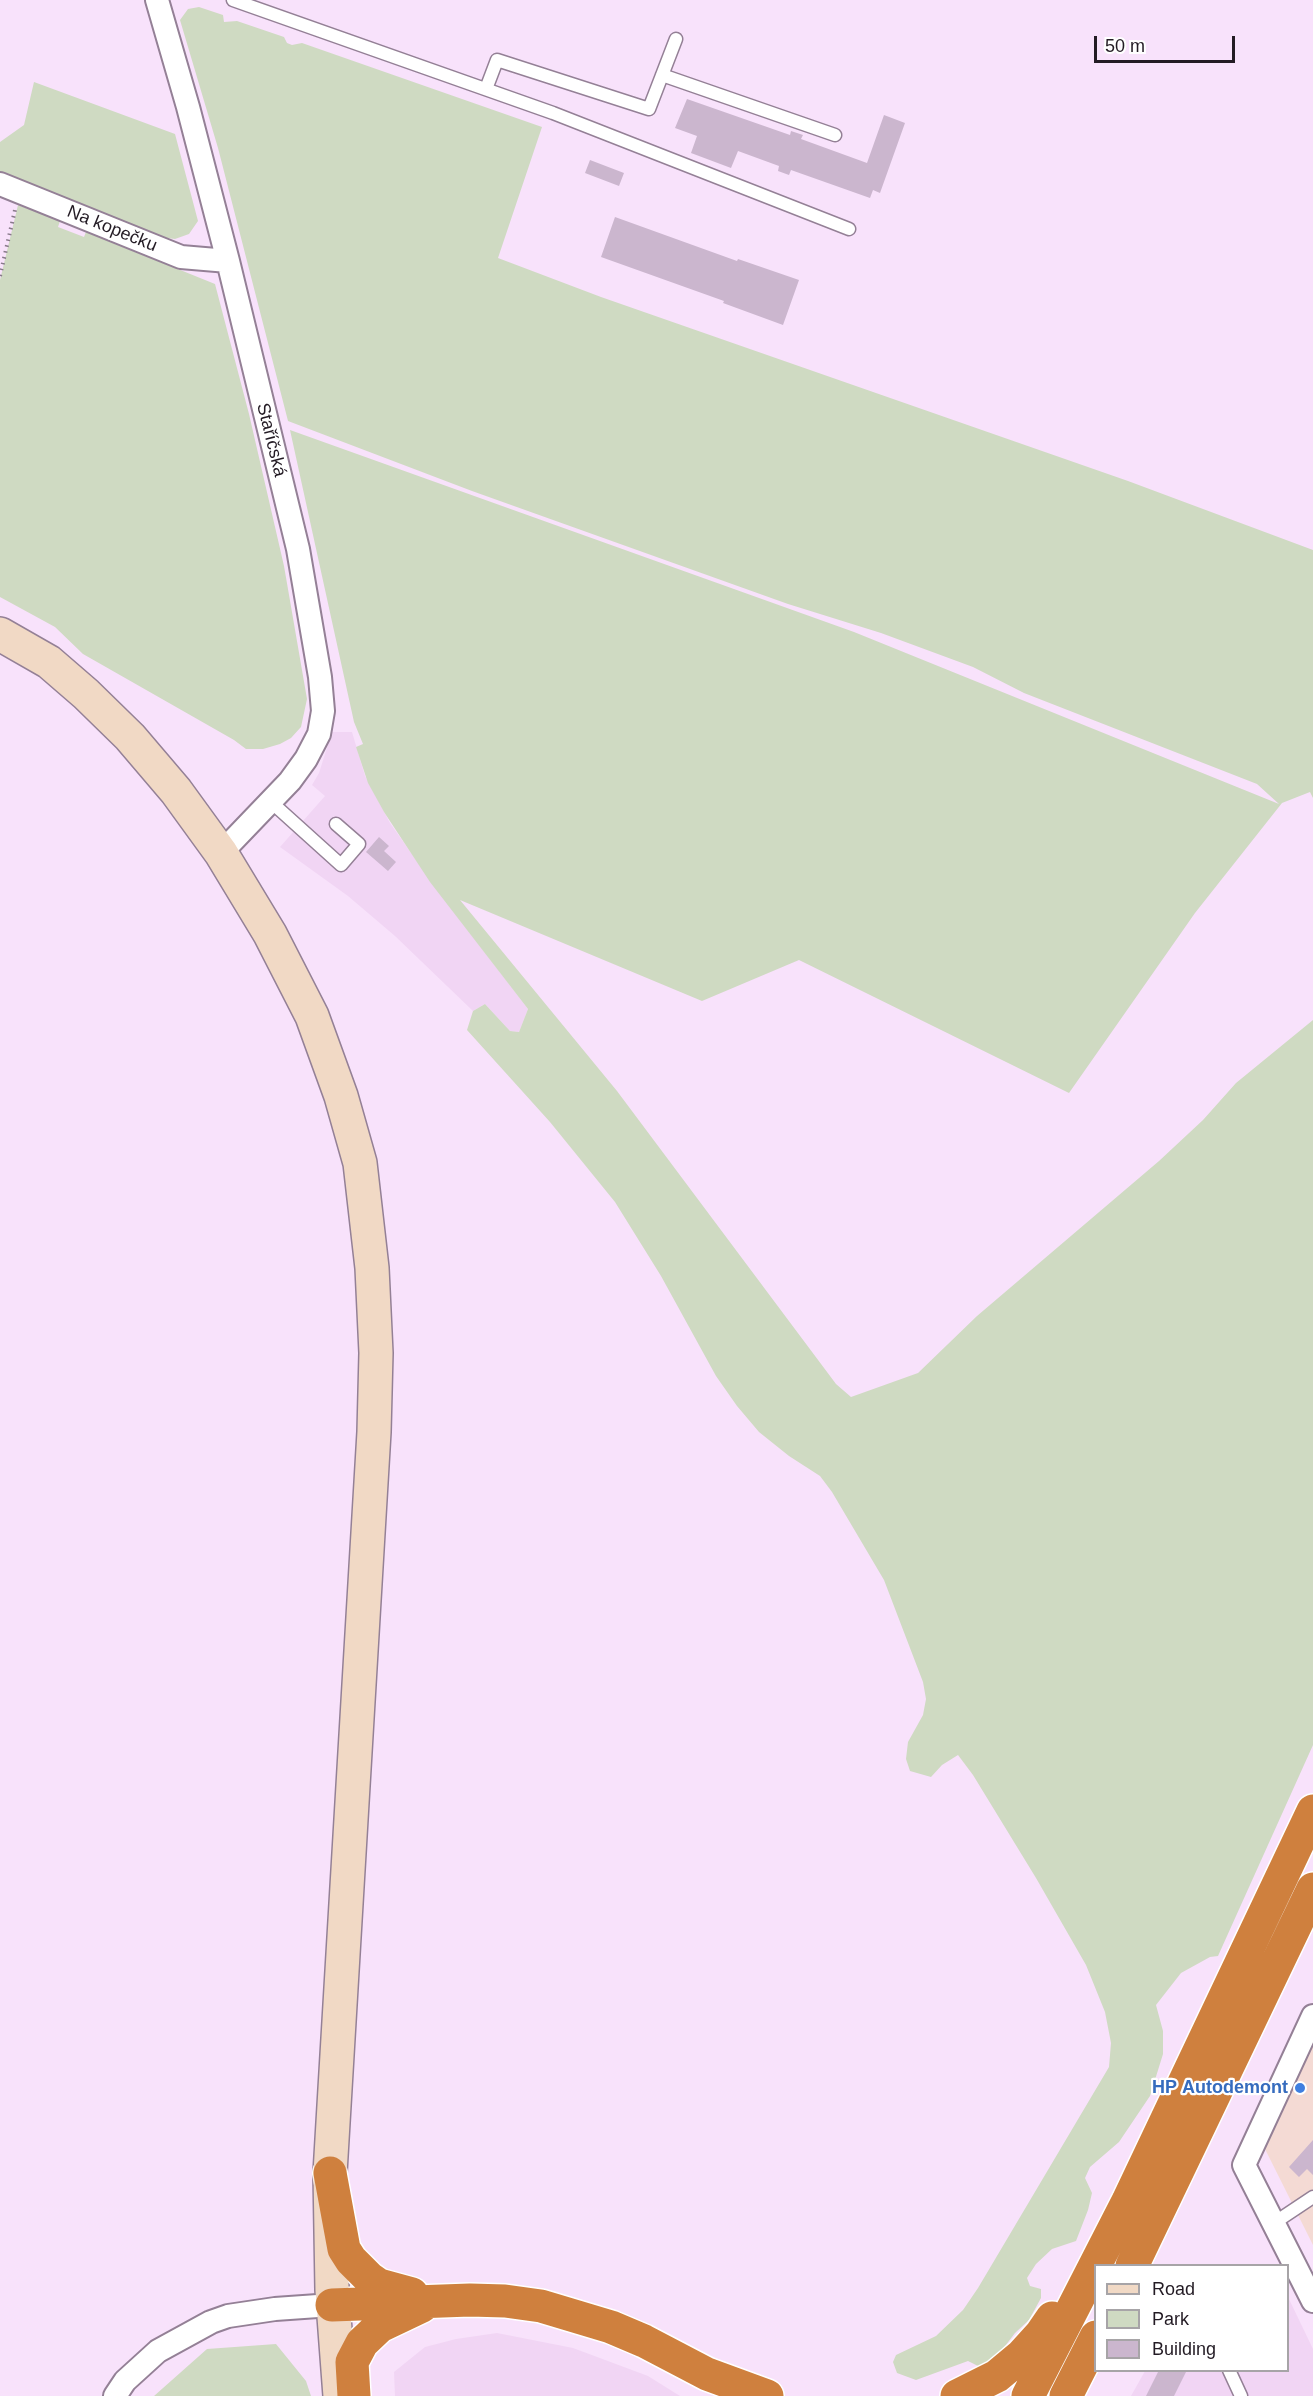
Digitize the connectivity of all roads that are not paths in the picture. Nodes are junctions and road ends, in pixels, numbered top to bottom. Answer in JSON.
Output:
{"nodes":[{"id":1,"x":157,"y":0,"type":"edge"},
{"id":2,"x":233,"y":0,"type":"edge"},
{"id":3,"x":676,"y":39,"type":"dead end"},
{"id":4,"x":662,"y":75,"type":"junction"},
{"id":5,"x":486,"y":89,"type":"junction"},
{"id":6,"x":835,"y":135,"type":"dead end"},
{"id":7,"x":10,"y":188,"type":"edge"},
{"id":8,"x":849,"y":229,"type":"dead end"},
{"id":9,"x":228,"y":261,"type":"junction"},
{"id":10,"x":0,"y":634,"type":"edge"},
{"id":11,"x":270,"y":801,"type":"junction"},
{"id":12,"x":336,"y":824,"type":"dead end"},
{"id":13,"x":221,"y":853,"type":"junction"},
{"id":14,"x":1313,"y":1811,"type":"edge"},
{"id":15,"x":1313,"y":1888,"type":"edge"},
{"id":16,"x":1313,"y":2016,"type":"edge"},
{"id":17,"x":330,"y":2172,"type":"junction"},
{"id":18,"x":1313,"y":2197,"type":"edge"},
{"id":19,"x":1128,"y":2201,"type":"junction"},
{"id":20,"x":1274,"y":2223,"type":"junction"},
{"id":21,"x":1286,"y":2263,"type":"edge"},
{"id":22,"x":1096,"y":2264,"type":"edge"},
{"id":23,"x":1132,"y":2264,"type":"edge"},
{"id":24,"x":1094,"y":2267,"type":"edge"},
{"id":25,"x":1289,"y":2267,"type":"edge"},
{"id":26,"x":434,"y":2300,"type":"junction"},
{"id":27,"x":1313,"y":2301,"type":"edge"},
{"id":28,"x":332,"y":2305,"type":"junction"},
{"id":29,"x":1094,"y":2339,"type":"edge"},
{"id":30,"x":1230,"y":2372,"type":"edge"},
{"id":31,"x":707,"y":2374,"type":"junction"},
{"id":32,"x":115,"y":2396,"type":"edge"},
{"id":33,"x":340,"y":2396,"type":"edge"},
{"id":34,"x":354,"y":2396,"type":"edge"},
{"id":35,"x":731,"y":2396,"type":"edge"},
{"id":36,"x":767,"y":2396,"type":"edge"},
{"id":37,"x":957,"y":2396,"type":"edge"},
{"id":38,"x":1028,"y":2396,"type":"edge"},
{"id":39,"x":1066,"y":2396,"type":"edge"},
{"id":40,"x":1241,"y":2396,"type":"edge"}],
"edges":[{"from":1,"to":9,"type":"street","name":"Staříčská"},
{"from":2,"to":5,"type":"lane"},
{"from":3,"to":4,"type":"lane"},
{"from":4,"to":5,"type":"lane"},
{"from":4,"to":6,"type":"lane"},
{"from":5,"to":8,"type":"lane"},
{"from":7,"to":9,"type":"street","name":"Na kopečku"},
{"from":9,"to":11,"type":"street","name":"Staříčská"},
{"from":10,"to":13,"type":"street"},
{"from":11,"to":12,"type":"lane"},
{"from":11,"to":13,"type":"street","name":"Staříčská"},
{"from":13,"to":17,"type":"street"},
{"from":14,"to":19,"type":"highway"},
{"from":15,"to":23,"type":"highway"},
{"from":16,"to":20,"type":"street"},
{"from":17,"to":26,"type":"highway"},
{"from":17,"to":28,"type":"street"},
{"from":18,"to":20,"type":"lane"},
{"from":19,"to":22,"type":"highway"},
{"from":19,"to":37,"type":"highway"},
{"from":20,"to":21,"type":"street"},
{"from":24,"to":38,"type":"highway"},
{"from":25,"to":27,"type":"street"},
{"from":26,"to":28,"type":"highway"},
{"from":26,"to":31,"type":"highway"},
{"from":26,"to":34,"type":"highway"},
{"from":28,"to":32,"type":"street"},
{"from":28,"to":33,"type":"street"},
{"from":29,"to":39,"type":"highway"},
{"from":30,"to":40,"type":"lane"},
{"from":31,"to":35,"type":"highway"},
{"from":31,"to":36,"type":"highway"}]}
